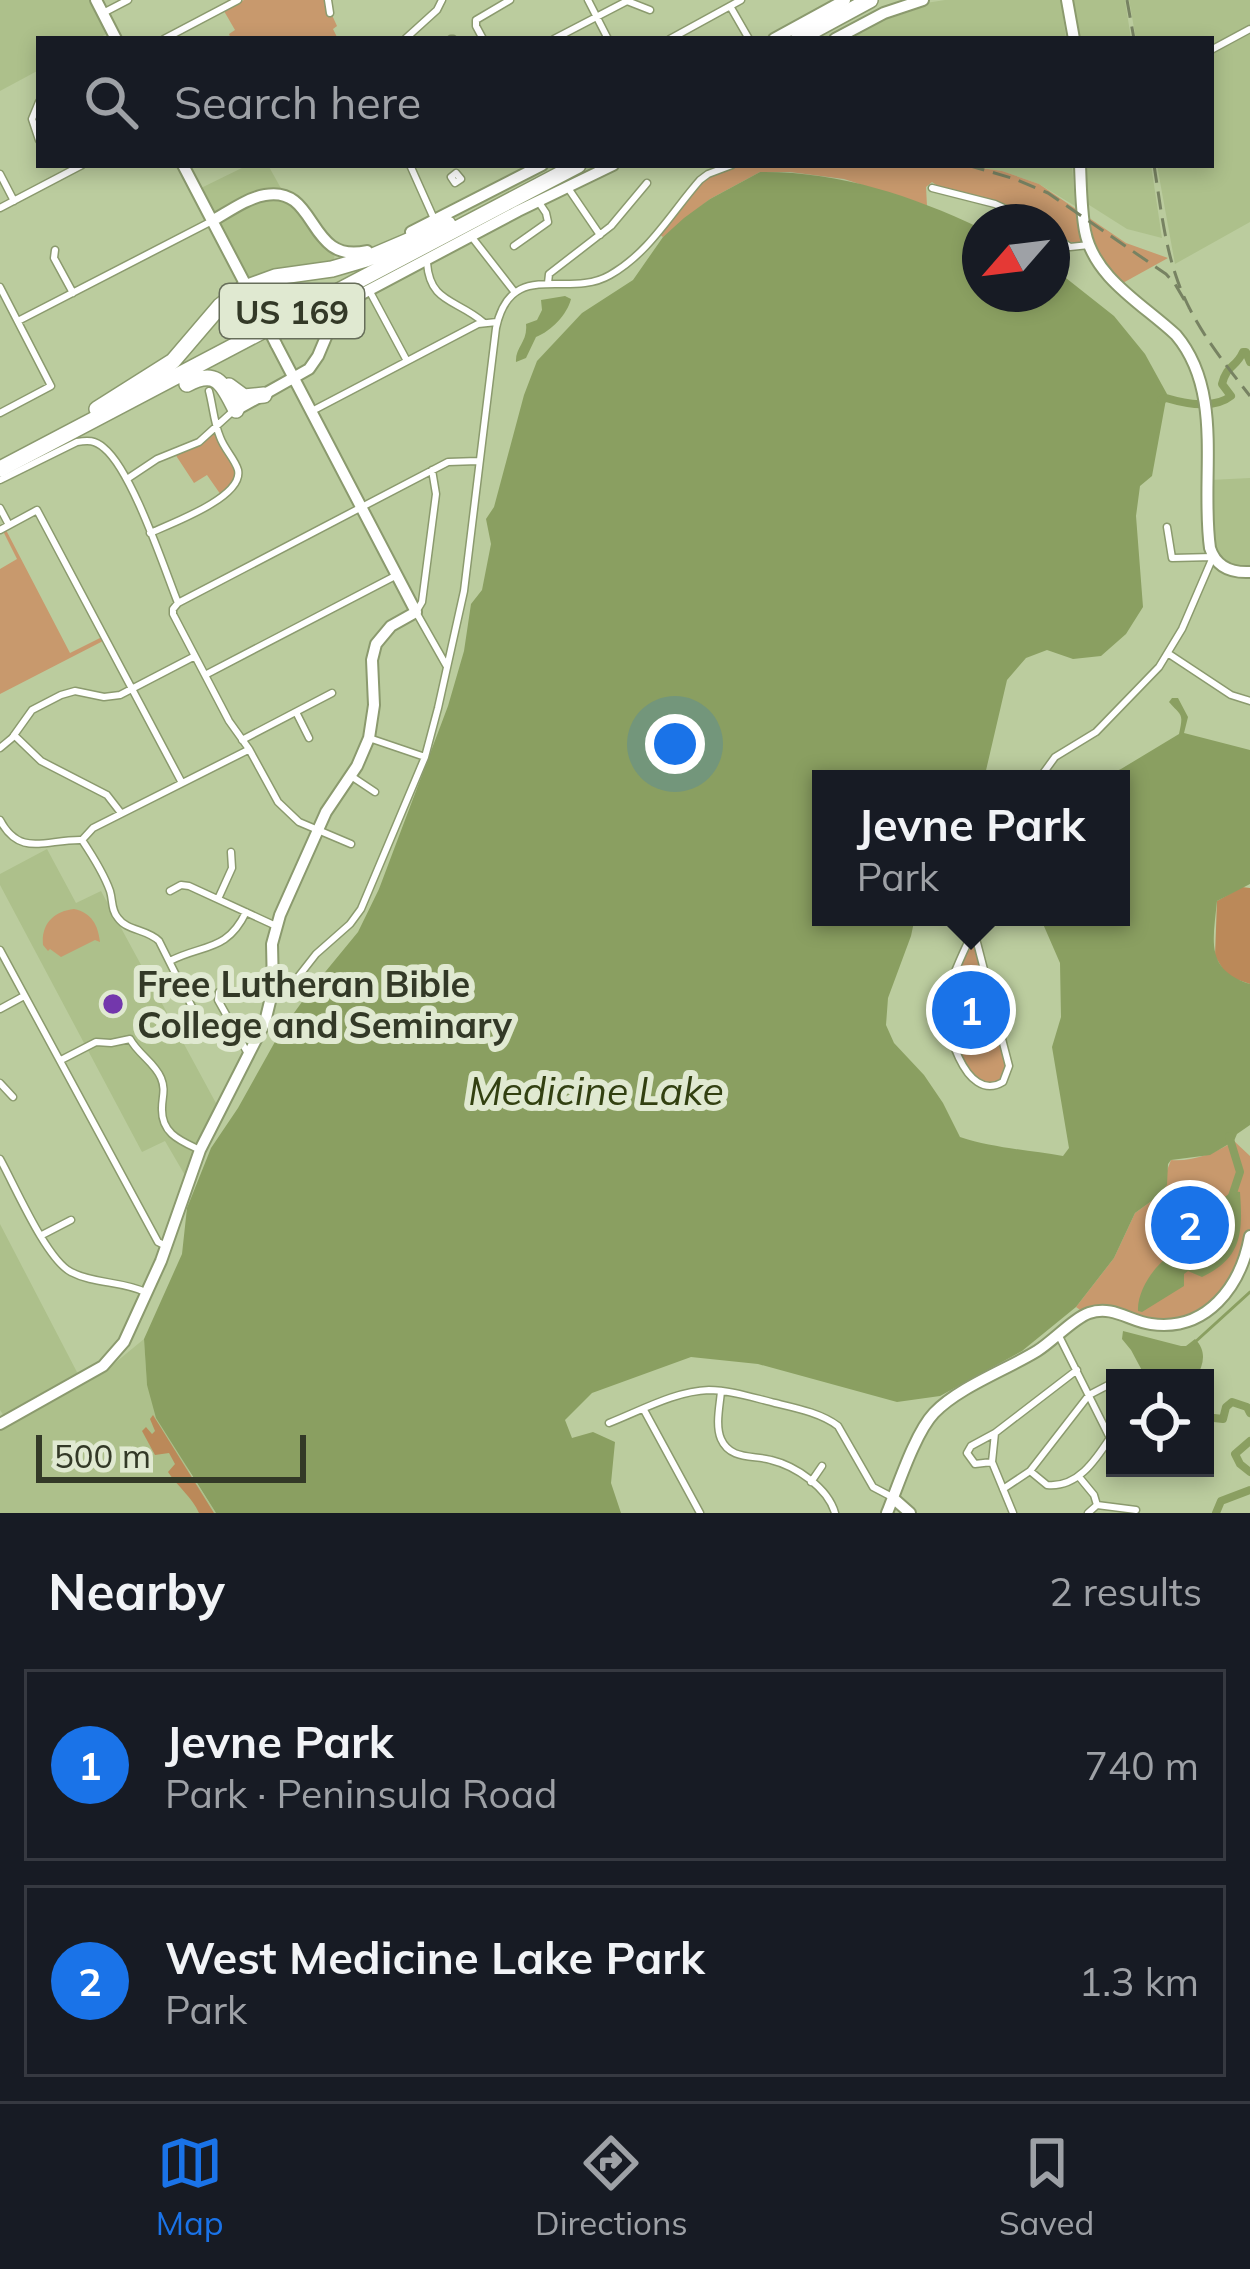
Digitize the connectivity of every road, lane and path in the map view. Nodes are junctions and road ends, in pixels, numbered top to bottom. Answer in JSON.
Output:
{"nodes":[{"id":1,"x":96,"y":0,"type":"edge"},
{"id":2,"x":128,"y":0,"type":"edge"},
{"id":3,"x":238,"y":0,"type":"edge"},
{"id":4,"x":328,"y":0,"type":"edge"},
{"id":5,"x":442,"y":0,"type":"edge"},
{"id":6,"x":510,"y":0,"type":"edge"},
{"id":7,"x":588,"y":0,"type":"edge"},
{"id":8,"x":710,"y":0,"type":"edge"},
{"id":9,"x":741,"y":0,"type":"edge"},
{"id":10,"x":883,"y":0,"type":"edge"},
{"id":11,"x":923,"y":0,"type":"edge"},
{"id":12,"x":1067,"y":0,"type":"edge"},
{"id":13,"x":836,"y":2,"type":"edge"},
{"id":14,"x":225,"y":3,"type":"edge"},
{"id":15,"x":730,"y":5,"type":"junction"},
{"id":16,"x":867,"y":5,"type":"edge"},
{"id":17,"x":650,"y":10,"type":"dead end"},
{"id":18,"x":717,"y":13,"type":"junction"},
{"id":19,"x":103,"y":14,"type":"junction"},
{"id":20,"x":331,"y":14,"type":"dead end"},
{"id":21,"x":596,"y":17,"type":"junction"},
{"id":22,"x":1250,"y":29,"type":"edge"},
{"id":23,"x":114,"y":36,"type":"edge"},
{"id":24,"x":169,"y":36,"type":"edge"},
{"id":25,"x":408,"y":36,"type":"edge"},
{"id":26,"x":481,"y":36,"type":"edge"},
{"id":27,"x":560,"y":36,"type":"edge"},
{"id":28,"x":606,"y":36,"type":"edge"},
{"id":29,"x":675,"y":36,"type":"edge"},
{"id":30,"x":747,"y":36,"type":"edge"},
{"id":31,"x":779,"y":36,"type":"edge"},
{"id":32,"x":805,"y":36,"type":"edge"},
{"id":33,"x":815,"y":36,"type":"edge"},
{"id":34,"x":841,"y":36,"type":"edge"},
{"id":35,"x":1073,"y":36,"type":"edge"},
{"id":36,"x":1214,"y":48,"type":"edge"},
{"id":37,"x":53,"y":168,"type":"edge"},
{"id":38,"x":76,"y":168,"type":"edge"},
{"id":39,"x":185,"y":168,"type":"edge"},
{"id":40,"x":411,"y":168,"type":"edge"},
{"id":41,"x":536,"y":168,"type":"edge"},
{"id":42,"x":561,"y":168,"type":"edge"},
{"id":43,"x":572,"y":168,"type":"edge"},
{"id":44,"x":607,"y":168,"type":"edge"},
{"id":45,"x":724,"y":168,"type":"edge"},
{"id":46,"x":1080,"y":168,"type":"edge"},
{"id":47,"x":0,"y":174,"type":"edge"},
{"id":48,"x":58,"y":178,"type":"junction"},
{"id":49,"x":647,"y":183,"type":"dead end"},
{"id":50,"x":568,"y":188,"type":"junction"},
{"id":51,"x":932,"y":188,"type":"dead end"},
{"id":52,"x":14,"y":201,"type":"junction"},
{"id":53,"x":538,"y":201,"type":"junction"},
{"id":54,"x":997,"y":204,"type":"edge"},
{"id":55,"x":0,"y":208,"type":"edge"},
{"id":56,"x":484,"y":209,"type":"junction"},
{"id":57,"x":212,"y":221,"type":"junction"},
{"id":58,"x":435,"y":221,"type":"junction"},
{"id":59,"x":600,"y":235,"type":"junction"},
{"id":60,"x":471,"y":236,"type":"junction"},
{"id":61,"x":1089,"y":244,"type":"junction"},
{"id":62,"x":514,"y":246,"type":"dead end"},
{"id":63,"x":1070,"y":247,"type":"edge"},
{"id":64,"x":55,"y":250,"type":"dead end"},
{"id":65,"x":426,"y":259,"type":"junction"},
{"id":66,"x":548,"y":283,"type":"junction"},
{"id":67,"x":0,"y":287,"type":"edge"},
{"id":68,"x":247,"y":287,"type":"junction"},
{"id":69,"x":369,"y":290,"type":"junction"},
{"id":70,"x":514,"y":291,"type":"junction"},
{"id":71,"x":73,"y":293,"type":"junction"},
{"id":72,"x":18,"y":321,"type":"junction"},
{"id":73,"x":284,"y":322,"type":"junction"},
{"id":74,"x":483,"y":322,"type":"junction"},
{"id":75,"x":497,"y":322,"type":"junction"},
{"id":76,"x":284,"y":357,"type":"junction"},
{"id":77,"x":408,"y":362,"type":"junction"},
{"id":78,"x":295,"y":379,"type":"junction"},
{"id":79,"x":229,"y":386,"type":"junction"},
{"id":80,"x":209,"y":391,"type":"dead end"},
{"id":81,"x":267,"y":393,"type":"junction"},
{"id":82,"x":2,"y":408,"type":"edge"},
{"id":83,"x":98,"y":409,"type":"junction"},
{"id":84,"x":238,"y":409,"type":"junction"},
{"id":85,"x":311,"y":412,"type":"junction"},
{"id":86,"x":216,"y":424,"type":"junction"},
{"id":87,"x":65,"y":442,"type":"junction"},
{"id":88,"x":0,"y":459,"type":"edge"},
{"id":89,"x":479,"y":461,"type":"junction"},
{"id":90,"x":0,"y":470,"type":"edge"},
{"id":91,"x":432,"y":470,"type":"junction"},
{"id":92,"x":127,"y":479,"type":"junction"},
{"id":93,"x":0,"y":480,"type":"edge"},
{"id":94,"x":0,"y":508,"type":"edge"},
{"id":95,"x":362,"y":508,"type":"junction"},
{"id":96,"x":4,"y":527,"type":"edge"},
{"id":97,"x":1167,"y":527,"type":"dead end"},
{"id":98,"x":150,"y":533,"type":"junction"},
{"id":99,"x":1213,"y":557,"type":"junction"},
{"id":100,"x":1250,"y":572,"type":"edge"},
{"id":101,"x":397,"y":575,"type":"junction"},
{"id":102,"x":176,"y":606,"type":"junction"},
{"id":103,"x":416,"y":612,"type":"junction"},
{"id":104,"x":1169,"y":654,"type":"junction"},
{"id":105,"x":195,"y":656,"type":"junction"},
{"id":106,"x":447,"y":667,"type":"junction"},
{"id":107,"x":205,"y":675,"type":"junction"},
{"id":108,"x":132,"y":689,"type":"junction"},
{"id":109,"x":332,"y":693,"type":"dead end"},
{"id":110,"x":1250,"y":701,"type":"edge"},
{"id":111,"x":296,"y":712,"type":"junction"},
{"id":112,"x":14,"y":735,"type":"junction"},
{"id":113,"x":309,"y":738,"type":"dead end"},
{"id":114,"x":369,"y":738,"type":"junction"},
{"id":115,"x":242,"y":740,"type":"junction"},
{"id":116,"x":0,"y":748,"type":"edge"},
{"id":117,"x":249,"y":749,"type":"junction"},
{"id":118,"x":424,"y":757,"type":"junction"},
{"id":119,"x":1045,"y":770,"type":"edge"},
{"id":120,"x":351,"y":776,"type":"junction"},
{"id":121,"x":182,"y":783,"type":"junction"},
{"id":122,"x":374,"y":792,"type":"dead end"},
{"id":123,"x":121,"y":813,"type":"junction"},
{"id":124,"x":0,"y":820,"type":"edge"},
{"id":125,"x":318,"y":831,"type":"junction"},
{"id":126,"x":82,"y":841,"type":"junction"},
{"id":127,"x":351,"y":844,"type":"dead end"},
{"id":128,"x":231,"y":852,"type":"dead end"},
{"id":129,"x":170,"y":891,"type":"dead end"},
{"id":130,"x":218,"y":899,"type":"junction"},
{"id":131,"x":246,"y":912,"type":"junction"},
{"id":132,"x":276,"y":926,"type":"junction"},
{"id":133,"x":976,"y":926,"type":"edge"},
{"id":134,"x":974,"y":931,"type":"junction"},
{"id":135,"x":0,"y":950,"type":"edge"},
{"id":136,"x":170,"y":961,"type":"junction"},
{"id":137,"x":273,"y":989,"type":"junction"},
{"id":138,"x":219,"y":992,"type":"dead end"},
{"id":139,"x":24,"y":996,"type":"junction"},
{"id":140,"x":0,"y":1009,"type":"edge"},
{"id":141,"x":195,"y":1013,"type":"dead end"},
{"id":142,"x":248,"y":1054,"type":"junction"},
{"id":143,"x":61,"y":1060,"type":"junction"},
{"id":144,"x":0,"y":1083,"type":"edge"},
{"id":145,"x":13,"y":1097,"type":"dead end"},
{"id":146,"x":200,"y":1150,"type":"junction"},
{"id":147,"x":0,"y":1159,"type":"edge"},
{"id":148,"x":71,"y":1220,"type":"dead end"},
{"id":149,"x":41,"y":1236,"type":"junction"},
{"id":150,"x":1250,"y":1236,"type":"edge"},
{"id":151,"x":165,"y":1246,"type":"junction"},
{"id":152,"x":1250,"y":1257,"type":"edge"},
{"id":153,"x":147,"y":1293,"type":"junction"},
{"id":154,"x":1135,"y":1322,"type":"junction"},
{"id":155,"x":1059,"y":1336,"type":"junction"},
{"id":156,"x":1077,"y":1370,"type":"junction"},
{"id":157,"x":1106,"y":1386,"type":"edge"},
{"id":158,"x":721,"y":1391,"type":"junction"},
{"id":159,"x":1089,"y":1395,"type":"junction"},
{"id":160,"x":644,"y":1410,"type":"junction"},
{"id":161,"x":609,"y":1423,"type":"dead end"},
{"id":162,"x":0,"y":1424,"type":"edge"},
{"id":163,"x":994,"y":1433,"type":"junction"},
{"id":164,"x":992,"y":1462,"type":"junction"},
{"id":165,"x":822,"y":1466,"type":"dead end"},
{"id":166,"x":1030,"y":1471,"type":"junction"},
{"id":167,"x":1079,"y":1477,"type":"junction"},
{"id":168,"x":811,"y":1482,"type":"junction"},
{"id":169,"x":1003,"y":1489,"type":"junction"},
{"id":170,"x":893,"y":1498,"type":"junction"},
{"id":171,"x":1097,"y":1505,"type":"junction"},
{"id":172,"x":1136,"y":1510,"type":"edge"},
{"id":173,"x":700,"y":1513,"type":"edge"},
{"id":174,"x":835,"y":1513,"type":"edge"},
{"id":175,"x":887,"y":1513,"type":"edge"},
{"id":176,"x":910,"y":1513,"type":"edge"},
{"id":177,"x":1013,"y":1513,"type":"edge"},
{"id":178,"x":1088,"y":1513,"type":"edge"}],
"edges":[{"from":1,"to":19,"type":"street"},
{"from":2,"to":19,"type":"street"},
{"from":3,"to":14,"type":"street"},
{"from":4,"to":20,"type":"street"},
{"from":5,"to":25,"type":"street"},
{"from":6,"to":26,"type":"street"},
{"from":7,"to":21,"type":"street"},
{"from":8,"to":18,"type":"street"},
{"from":9,"to":15,"type":"street"},
{"from":10,"to":16,"type":"highway"},
{"from":11,"to":34,"type":"street"},
{"from":12,"to":35,"type":"street"},
{"from":13,"to":31,"type":"street"},
{"from":14,"to":24,"type":"street"},
{"from":15,"to":18,"type":"street"},
{"from":15,"to":30,"type":"street"},
{"from":16,"to":32,"type":"highway"},
{"from":16,"to":33,"type":"highway"},
{"from":17,"to":21,"type":"street"},
{"from":18,"to":29,"type":"street"},
{"from":19,"to":23,"type":"street"},
{"from":21,"to":27,"type":"street"},
{"from":21,"to":28,"type":"street"},
{"from":22,"to":36,"type":"street"},
{"from":37,"to":48,"type":"street"},
{"from":38,"to":48,"type":"street"},
{"from":39,"to":57,"type":"street"},
{"from":40,"to":58,"type":"street"},
{"from":41,"to":58,"type":"street"},
{"from":42,"to":56,"type":"highway","number":"US 169"},
{"from":43,"to":73,"type":"highway","number":"US 169"},
{"from":44,"to":50,"type":"street"},
{"from":45,"to":66,"type":"street"},
{"from":46,"to":61,"type":"street"},
{"from":47,"to":52,"type":"street"},
{"from":48,"to":52,"type":"street"},
{"from":49,"to":59,"type":"street"},
{"from":50,"to":53,"type":"street"},
{"from":50,"to":59,"type":"street"},
{"from":51,"to":54,"type":"street"},
{"from":52,"to":55,"type":"street"},
{"from":53,"to":60,"type":"street"},
{"from":53,"to":62,"type":"street"},
{"from":56,"to":68,"type":"highway"},
{"from":56,"to":83,"type":"highway","number":"US 169"},
{"from":57,"to":58,"type":"street"},
{"from":57,"to":68,"type":"street"},
{"from":57,"to":71,"type":"street"},
{"from":59,"to":66,"type":"street"},
{"from":60,"to":65,"type":"street"},
{"from":60,"to":70,"type":"street"},
{"from":61,"to":63,"type":"street"},
{"from":61,"to":99,"type":"street"},
{"from":64,"to":71,"type":"street"},
{"from":65,"to":69,"type":"street"},
{"from":65,"to":74,"type":"street"},
{"from":66,"to":70,"type":"street"},
{"from":67,"to":72,"type":"street"},
{"from":68,"to":76,"type":"street","bridge":true},
{"from":68,"to":83,"type":"highway"},
{"from":69,"to":77,"type":"street"},
{"from":69,"to":78,"type":"street"},
{"from":70,"to":75,"type":"street"},
{"from":71,"to":72,"type":"street"},
{"from":72,"to":82,"type":"street"},
{"from":73,"to":79,"type":"highway"},
{"from":73,"to":87,"type":"highway","number":"US 169"},
{"from":74,"to":75,"type":"street"},
{"from":74,"to":77,"type":"street"},
{"from":75,"to":89,"type":"street"},
{"from":76,"to":78,"type":"street"},
{"from":76,"to":81,"type":"street"},
{"from":77,"to":85,"type":"street"},
{"from":78,"to":81,"type":"street"},
{"from":78,"to":85,"type":"street"},
{"from":79,"to":81,"type":"highway"},
{"from":79,"to":84,"type":"highway"},
{"from":80,"to":86,"type":"street"},
{"from":81,"to":84,"type":"street"},
{"from":83,"to":88,"type":"highway","number":"US 169"},
{"from":84,"to":86,"type":"street"},
{"from":84,"to":87,"type":"highway"},
{"from":85,"to":95,"type":"street"},
{"from":86,"to":92,"type":"street"},
{"from":86,"to":98,"type":"street"},
{"from":87,"to":90,"type":"highway","number":"US 169"},
{"from":87,"to":92,"type":"street"},
{"from":87,"to":93,"type":"street"},
{"from":89,"to":91,"type":"street"},
{"from":89,"to":106,"type":"street"},
{"from":91,"to":95,"type":"street"},
{"from":91,"to":103,"type":"street"},
{"from":92,"to":98,"type":"street"},
{"from":94,"to":96,"type":"street"},
{"from":95,"to":101,"type":"street"},
{"from":95,"to":102,"type":"street"},
{"from":96,"to":108,"type":"street"},
{"from":97,"to":99,"type":"street"},
{"from":98,"to":102,"type":"street"},
{"from":99,"to":100,"type":"street"},
{"from":99,"to":104,"type":"street"},
{"from":101,"to":103,"type":"street"},
{"from":101,"to":107,"type":"street"},
{"from":102,"to":105,"type":"street"},
{"from":103,"to":106,"type":"street"},
{"from":103,"to":114,"type":"street"},
{"from":104,"to":110,"type":"street"},
{"from":104,"to":119,"type":"street"},
{"from":105,"to":107,"type":"street"},
{"from":105,"to":108,"type":"street"},
{"from":106,"to":118,"type":"street"},
{"from":107,"to":115,"type":"street"},
{"from":108,"to":112,"type":"street"},
{"from":108,"to":121,"type":"street"},
{"from":109,"to":111,"type":"street"},
{"from":111,"to":113,"type":"street"},
{"from":111,"to":115,"type":"street"},
{"from":112,"to":116,"type":"street"},
{"from":112,"to":123,"type":"street"},
{"from":114,"to":118,"type":"street"},
{"from":114,"to":120,"type":"street"},
{"from":115,"to":117,"type":"street"},
{"from":117,"to":121,"type":"street"},
{"from":117,"to":125,"type":"street"},
{"from":118,"to":137,"type":"street"},
{"from":120,"to":122,"type":"street"},
{"from":120,"to":125,"type":"street"},
{"from":121,"to":123,"type":"street"},
{"from":123,"to":126,"type":"street"},
{"from":124,"to":126,"type":"street"},
{"from":125,"to":127,"type":"street"},
{"from":125,"to":132,"type":"street"},
{"from":126,"to":136,"type":"street"},
{"from":128,"to":130,"type":"street"},
{"from":129,"to":130,"type":"street"},
{"from":130,"to":131,"type":"street"},
{"from":131,"to":132,"type":"street"},
{"from":131,"to":136,"type":"street"},
{"from":132,"to":137,"type":"street"},
{"from":133,"to":134,"type":"street"},
{"from":134,"to":134,"type":"street"},
{"from":135,"to":139,"type":"street"},
{"from":136,"to":141,"type":"street"},
{"from":137,"to":142,"type":"street"},
{"from":138,"to":142,"type":"street"},
{"from":139,"to":140,"type":"street"},
{"from":139,"to":143,"type":"street"},
{"from":142,"to":146,"type":"street"},
{"from":143,"to":146,"type":"street"},
{"from":143,"to":151,"type":"street"},
{"from":144,"to":145,"type":"street"},
{"from":146,"to":151,"type":"street"},
{"from":147,"to":149,"type":"street"},
{"from":148,"to":149,"type":"street"},
{"from":149,"to":153,"type":"street"},
{"from":150,"to":154,"type":"street"},
{"from":151,"to":153,"type":"street"},
{"from":152,"to":154,"type":"street"},
{"from":153,"to":162,"type":"street"},
{"from":154,"to":155,"type":"street"},
{"from":155,"to":156,"type":"street"},
{"from":155,"to":170,"type":"street"},
{"from":156,"to":159,"type":"street"},
{"from":156,"to":163,"type":"street"},
{"from":157,"to":159,"type":"street"},
{"from":158,"to":160,"type":"street"},
{"from":158,"to":168,"type":"street"},
{"from":158,"to":170,"type":"street"},
{"from":159,"to":166,"type":"street"},
{"from":159,"to":167,"type":"street"},
{"from":160,"to":161,"type":"street"},
{"from":160,"to":173,"type":"street"},
{"from":163,"to":164,"type":"street"},
{"from":163,"to":164,"type":"street"},
{"from":164,"to":169,"type":"street"},
{"from":165,"to":168,"type":"street"},
{"from":166,"to":167,"type":"street"},
{"from":166,"to":169,"type":"street"},
{"from":167,"to":171,"type":"street"},
{"from":168,"to":174,"type":"street"},
{"from":169,"to":177,"type":"street"},
{"from":170,"to":175,"type":"street"},
{"from":170,"to":176,"type":"street"},
{"from":171,"to":172,"type":"street"},
{"from":171,"to":178,"type":"street"}]}
